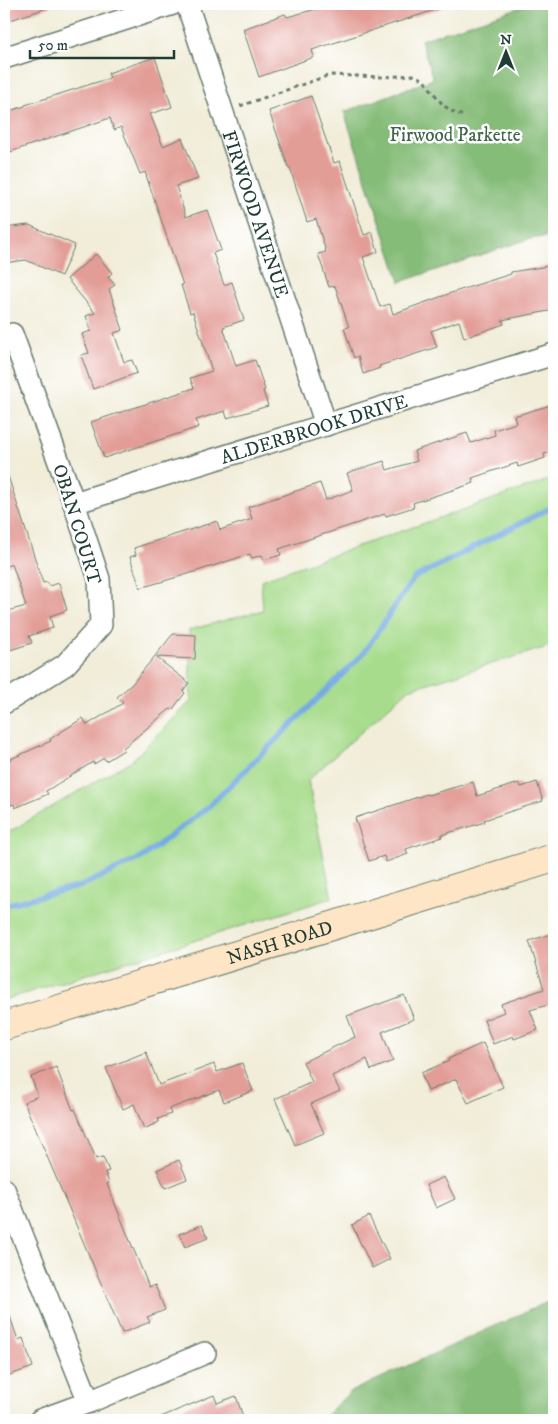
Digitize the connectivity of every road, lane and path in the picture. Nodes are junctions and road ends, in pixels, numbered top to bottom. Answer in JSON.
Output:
{"nodes":[{"id":1,"x":172,"y":4,"type":"edge"},
{"id":2,"x":187,"y":4,"type":"edge"},
{"id":3,"x":4,"y":58,"type":"edge"},
{"id":4,"x":224,"y":112,"type":"junction"},
{"id":5,"x":462,"y":115,"type":"dead end"},
{"id":6,"x":12,"y":334,"type":"dead end"},
{"id":7,"x":554,"y":354,"type":"edge"},
{"id":8,"x":326,"y":425,"type":"junction"},
{"id":9,"x":74,"y":503,"type":"junction"},
{"id":10,"x":4,"y":703,"type":"edge"},
{"id":11,"x":554,"y":858,"type":"edge"},
{"id":12,"x":4,"y":1026,"type":"edge"},
{"id":13,"x":4,"y":1189,"type":"edge"},
{"id":14,"x":205,"y":1353,"type":"dead end"},
{"id":15,"x":89,"y":1402,"type":"junction"},
{"id":16,"x":40,"y":1420,"type":"edge"}],
"edges":[{"from":1,"to":3,"type":"street"},
{"from":2,"to":4,"type":"street","name":"FIRWOOD AVENUE"},
{"from":4,"to":5,"type":"path"},
{"from":4,"to":8,"type":"street","name":"FIRWOOD AVENUE"},
{"from":6,"to":9,"type":"street","name":"OBAN COURT"},
{"from":7,"to":8,"type":"street","name":"ALDERBROOK DRIVE"},
{"from":8,"to":9,"type":"street","name":"ALDERBROOK DRIVE"},
{"from":9,"to":10,"type":"street","name":"OBAN COURT"},
{"from":11,"to":12,"type":"street","name":"NASH ROAD"},
{"from":13,"to":15,"type":"street"},
{"from":14,"to":15,"type":"street"},
{"from":15,"to":16,"type":"street"}]}
